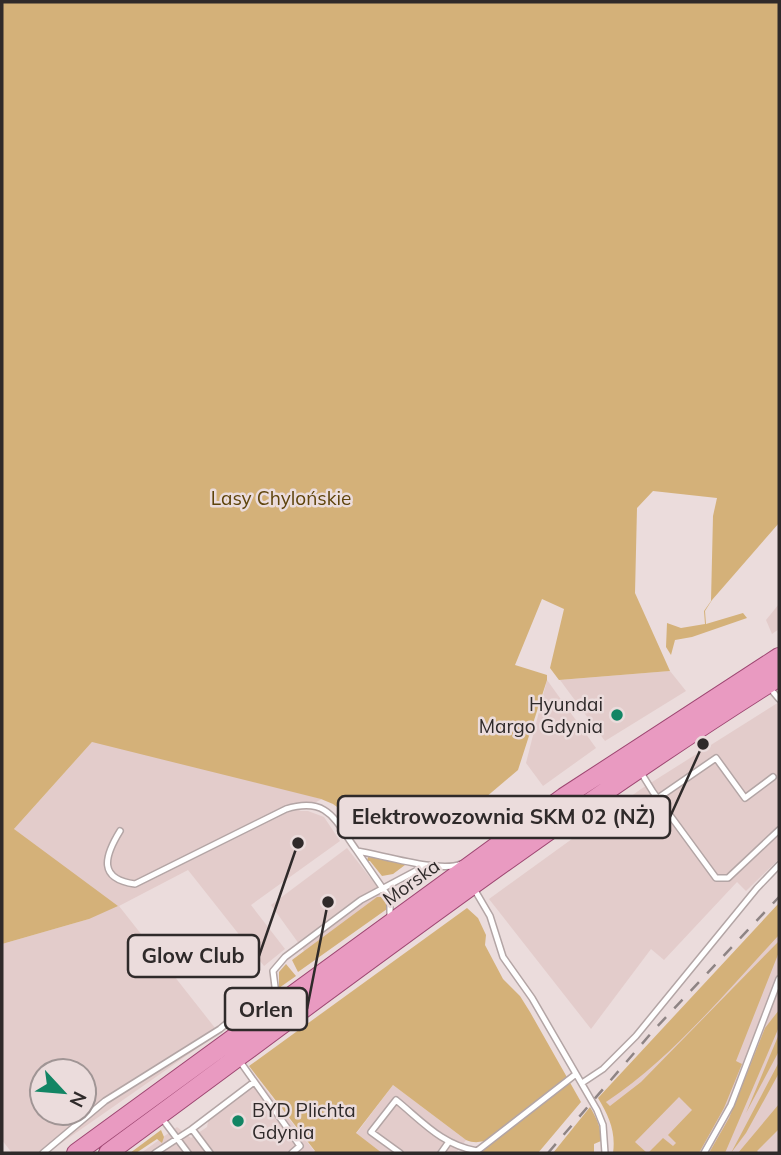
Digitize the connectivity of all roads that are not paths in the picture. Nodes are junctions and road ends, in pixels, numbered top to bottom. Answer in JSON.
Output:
{"nodes":[{"id":1,"x":779,"y":657,"type":"edge"},
{"id":2,"x":773,"y":681,"type":"edge"},
{"id":3,"x":779,"y":699,"type":"edge"},
{"id":4,"x":723,"y":703,"type":"junction"},
{"id":5,"x":638,"y":768,"type":"junction"},
{"id":6,"x":773,"y":777,"type":"dead end"},
{"id":7,"x":658,"y":798,"type":"junction"},
{"id":8,"x":779,"y":830,"type":"edge"},
{"id":9,"x":120,"y":831,"type":"dead end"},
{"id":10,"x":506,"y":839,"type":"junction"},
{"id":11,"x":357,"y":851,"type":"junction"},
{"id":12,"x":779,"y":865,"type":"edge"},
{"id":13,"x":425,"y":866,"type":"junction"},
{"id":14,"x":445,"y":874,"type":"junction"},
{"id":15,"x":473,"y":886,"type":"junction"},
{"id":16,"x":384,"y":887,"type":"junction"},
{"id":17,"x":389,"y":925,"type":"junction"},
{"id":18,"x":415,"y":929,"type":"junction"},
{"id":19,"x":779,"y":979,"type":"edge"},
{"id":20,"x":779,"y":994,"type":"edge"},
{"id":21,"x":770,"y":1003,"type":"junction"},
{"id":22,"x":283,"y":1014,"type":"junction"},
{"id":23,"x":238,"y":1057,"type":"junction"},
{"id":24,"x":576,"y":1074,"type":"junction"},
{"id":25,"x":254,"y":1082,"type":"junction"},
{"id":26,"x":582,"y":1083,"type":"junction"},
{"id":27,"x":160,"y":1114,"type":"junction"},
{"id":28,"x":192,"y":1129,"type":"junction"},
{"id":29,"x":176,"y":1138,"type":"junction"},
{"id":30,"x":448,"y":1143,"type":"junction"},
{"id":31,"x":43,"y":1153,"type":"edge"},
{"id":32,"x":76,"y":1153,"type":"edge"},
{"id":33,"x":108,"y":1153,"type":"edge"},
{"id":34,"x":155,"y":1153,"type":"edge"},
{"id":35,"x":188,"y":1153,"type":"edge"},
{"id":36,"x":210,"y":1153,"type":"edge"},
{"id":37,"x":292,"y":1153,"type":"edge"},
{"id":38,"x":400,"y":1153,"type":"edge"},
{"id":39,"x":441,"y":1153,"type":"edge"},
{"id":40,"x":605,"y":1153,"type":"edge"},
{"id":41,"x":704,"y":1153,"type":"edge"}],
"edges":[{"from":1,"to":4,"type":"main road","name":"Morska"},
{"from":2,"to":3,"type":"lane"},
{"from":2,"to":4,"type":"main road","name":"Morska"},
{"from":4,"to":5,"type":"main road","name":"Morska"},
{"from":4,"to":10,"type":"main road","name":"Morska"},
{"from":5,"to":7,"type":"lane"},
{"from":5,"to":15,"type":"main road","name":"Morska"},
{"from":6,"to":7,"type":"lane"},
{"from":7,"to":8,"type":"lane"},
{"from":9,"to":11,"type":"lane"},
{"from":10,"to":14,"type":"main road","name":"Morska"},
{"from":10,"to":15,"type":"lane"},
{"from":11,"to":13,"type":"lane"},
{"from":11,"to":16,"type":"lane"},
{"from":12,"to":26,"type":"lane"},
{"from":13,"to":14,"type":"lane"},
{"from":13,"to":16,"type":"lane"},
{"from":14,"to":17,"type":"main road","name":"Morska"},
{"from":14,"to":18,"type":"lane"},
{"from":15,"to":18,"type":"main road","name":"Morska"},
{"from":15,"to":24,"type":"lane"},
{"from":16,"to":17,"type":"lane"},
{"from":16,"to":22,"type":"lane"},
{"from":17,"to":22,"type":"main road","name":"Morska"},
{"from":18,"to":22,"type":"main road","name":"Morska"},
{"from":19,"to":21,"type":"lane"},
{"from":20,"to":21,"type":"lane"},
{"from":21,"to":41,"type":"lane"},
{"from":22,"to":23,"type":"main road","name":"Morska"},
{"from":22,"to":31,"type":"lane"},
{"from":22,"to":32,"type":"main road","name":"Morska"},
{"from":23,"to":25,"type":"lane"},
{"from":23,"to":27,"type":"main road","name":"Morska"},
{"from":24,"to":26,"type":"lane"},
{"from":24,"to":30,"type":"lane"},
{"from":25,"to":28,"type":"lane"},
{"from":25,"to":37,"type":"lane"},
{"from":26,"to":40,"type":"lane"},
{"from":27,"to":29,"type":"lane"},
{"from":27,"to":33,"type":"main road","name":"Morska"},
{"from":28,"to":29,"type":"lane"},
{"from":28,"to":36,"type":"lane"},
{"from":29,"to":34,"type":"lane"},
{"from":29,"to":35,"type":"lane"},
{"from":30,"to":38,"type":"lane"},
{"from":30,"to":39,"type":"lane"}]}
